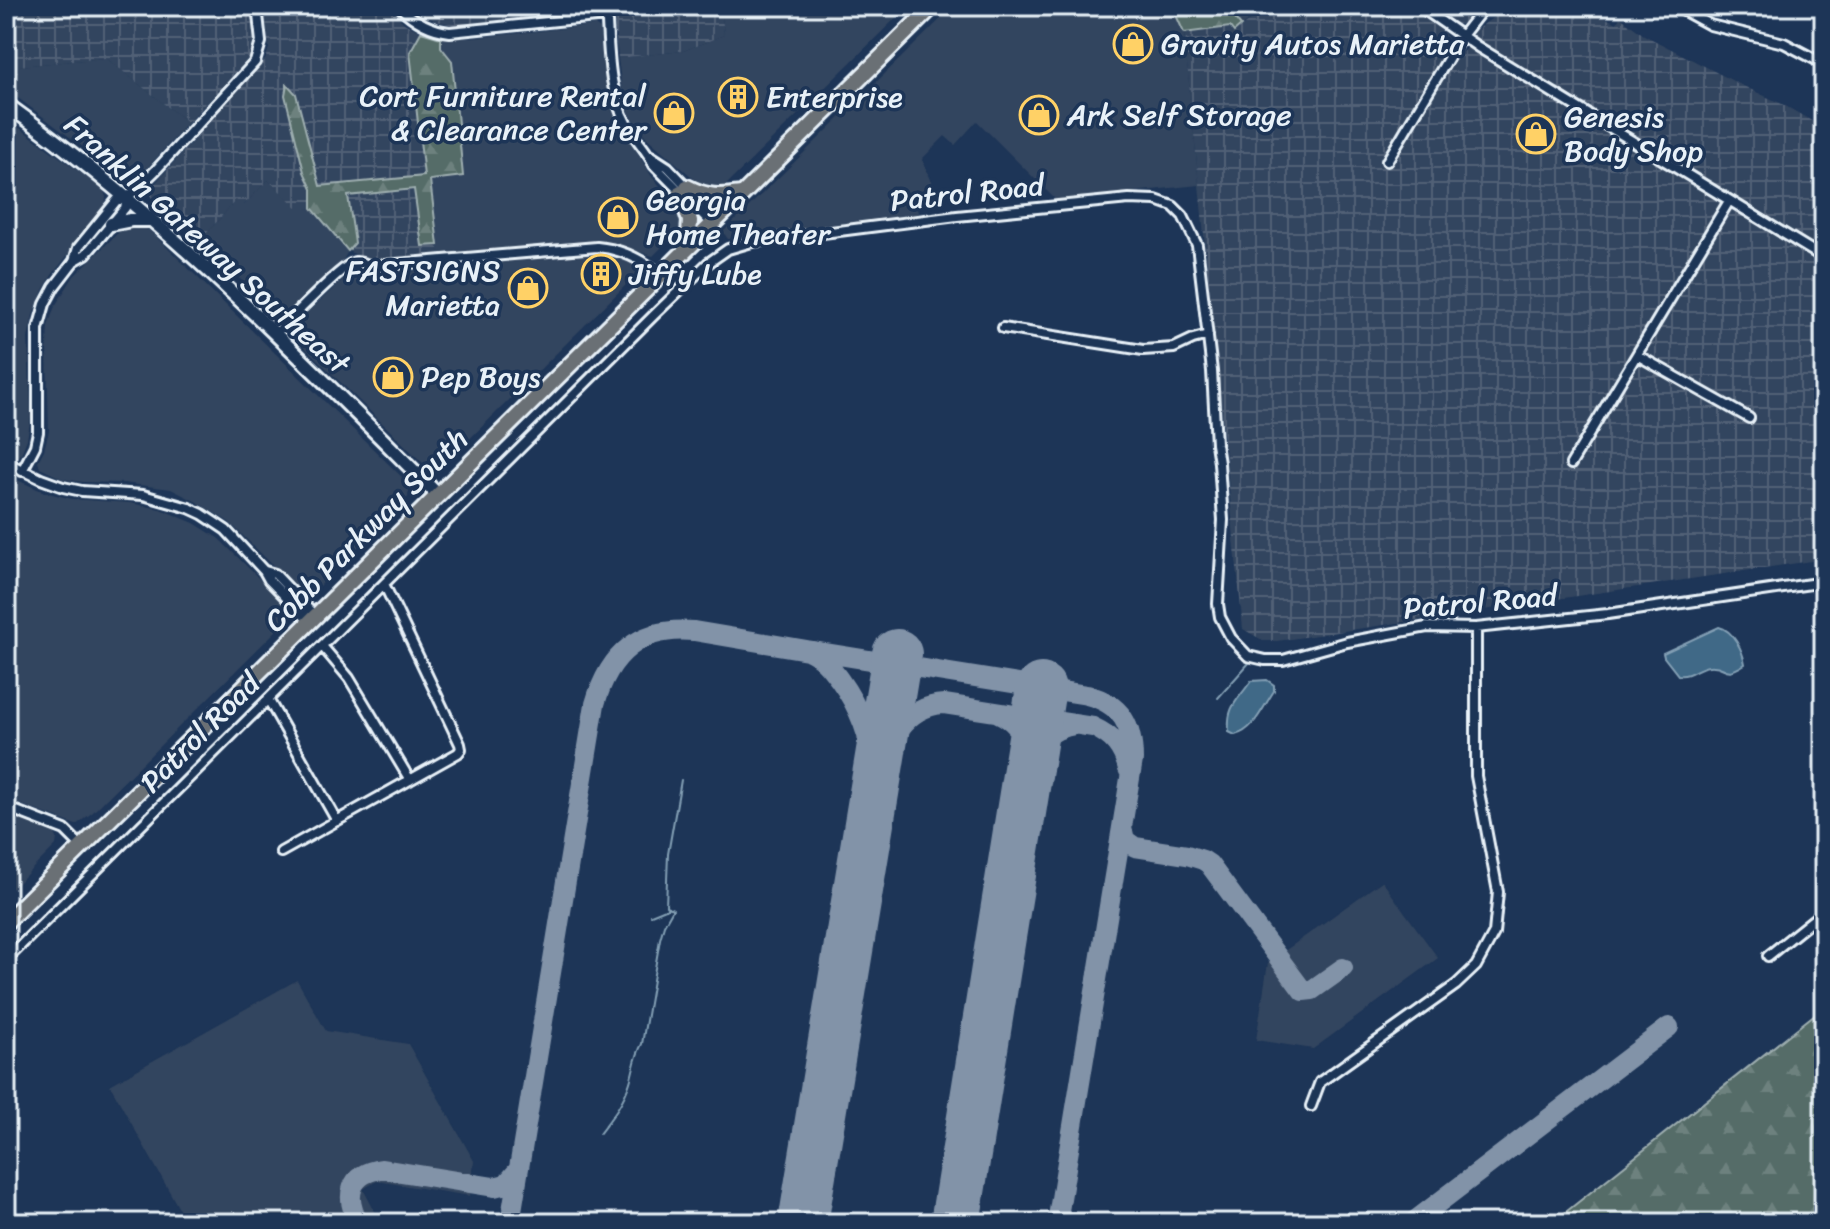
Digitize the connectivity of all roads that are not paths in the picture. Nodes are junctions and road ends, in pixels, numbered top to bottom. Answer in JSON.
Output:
{"nodes":[{"id":1,"x":257,"y":6,"type":"edge"},
{"id":2,"x":399,"y":6,"type":"edge"},
{"id":3,"x":933,"y":6,"type":"edge"},
{"id":4,"x":1419,"y":6,"type":"edge"},
{"id":5,"x":1485,"y":6,"type":"edge"},
{"id":6,"x":1675,"y":6,"type":"edge"},
{"id":7,"x":606,"y":11,"type":"edge"},
{"id":8,"x":1461,"y":37,"type":"junction"},
{"id":9,"x":1824,"y":64,"type":"edge"},
{"id":10,"x":6,"y":104,"type":"edge"},
{"id":11,"x":1387,"y":161,"type":"dead end"},
{"id":12,"x":684,"y":190,"type":"junction"},
{"id":13,"x":742,"y":194,"type":"junction"},
{"id":14,"x":127,"y":198,"type":"junction"},
{"id":15,"x":1729,"y":201,"type":"junction"},
{"id":16,"x":151,"y":220,"type":"junction"},
{"id":17,"x":714,"y":221,"type":"junction"},
{"id":18,"x":111,"y":224,"type":"junction"},
{"id":19,"x":688,"y":247,"type":"junction"},
{"id":20,"x":1824,"y":258,"type":"edge"},
{"id":21,"x":74,"y":261,"type":"junction"},
{"id":22,"x":661,"y":275,"type":"junction"},
{"id":23,"x":1003,"y":328,"type":"dead end"},
{"id":24,"x":275,"y":334,"type":"junction"},
{"id":25,"x":1208,"y":335,"type":"junction"},
{"id":26,"x":1637,"y":355,"type":"junction"},
{"id":27,"x":1749,"y":418,"type":"dead end"},
{"id":28,"x":6,"y":462,"type":"edge"},
{"id":29,"x":1571,"y":464,"type":"dead end"},
{"id":30,"x":22,"y":471,"type":"junction"},
{"id":31,"x":438,"y":495,"type":"junction"},
{"id":32,"x":1824,"y":582,"type":"edge"},
{"id":33,"x":384,"y":584,"type":"junction"},
{"id":34,"x":312,"y":619,"type":"junction"},
{"id":35,"x":1476,"y":628,"type":"junction"},
{"id":36,"x":322,"y":646,"type":"junction"},
{"id":37,"x":268,"y":699,"type":"junction"},
{"id":38,"x":410,"y":780,"type":"junction"},
{"id":39,"x":6,"y":807,"type":"edge"},
{"id":40,"x":337,"y":821,"type":"junction"},
{"id":41,"x":82,"y":847,"type":"junction"},
{"id":42,"x":281,"y":852,"type":"dead end"},
{"id":43,"x":1824,"y":911,"type":"edge"},
{"id":44,"x":6,"y":922,"type":"edge"},
{"id":45,"x":1768,"y":956,"type":"dead end"},
{"id":46,"x":6,"y":960,"type":"edge"},
{"id":47,"x":1311,"y":1106,"type":"dead end"},
{"id":48,"x":6,"y":1218,"type":"edge"},
{"id":49,"x":9,"y":1223,"type":"edge"}],
"edges":[{"from":1,"to":14,"type":"street"},
{"from":2,"to":7,"type":"street"},
{"from":3,"to":13,"type":"main road","name":"Cobb Parkway South"},
{"from":4,"to":8,"type":"street"},
{"from":5,"to":8,"type":"street"},
{"from":6,"to":9,"type":"street"},
{"from":7,"to":12,"type":"street"},
{"from":8,"to":11,"type":"street"},
{"from":8,"to":15,"type":"street"},
{"from":10,"to":14,"type":"street","name":"Franklin Gateway Southeast"},
{"from":12,"to":13,"type":"main road"},
{"from":12,"to":17,"type":"street"},
{"from":12,"to":19,"type":"main road"},
{"from":13,"to":17,"type":"main road","name":"Cobb Parkway South"},
{"from":14,"to":16,"type":"street","name":"Franklin Gateway Southeast"},
{"from":14,"to":18,"type":"street"},
{"from":14,"to":21,"type":"street"},
{"from":15,"to":20,"type":"street"},
{"from":15,"to":26,"type":"street"},
{"from":16,"to":18,"type":"street"},
{"from":16,"to":24,"type":"street","name":"Franklin Gateway Southeast"},
{"from":17,"to":19,"type":"main road","name":"Cobb Parkway South"},
{"from":18,"to":21,"type":"street"},
{"from":19,"to":22,"type":"main road","name":"Cobb Parkway South"},
{"from":21,"to":30,"type":"street"},
{"from":22,"to":24,"type":"street"},
{"from":22,"to":31,"type":"main road","name":"Cobb Parkway South"},
{"from":23,"to":25,"type":"street"},
{"from":24,"to":31,"type":"street","name":"Franklin Gateway Southeast"},
{"from":25,"to":33,"type":"street","name":"Patrol Road"},
{"from":25,"to":35,"type":"street","name":"Patrol Road"},
{"from":26,"to":27,"type":"street"},
{"from":26,"to":29,"type":"street"},
{"from":28,"to":30,"type":"street"},
{"from":30,"to":34,"type":"street"},
{"from":31,"to":34,"type":"main road","name":"Cobb Parkway South"},
{"from":32,"to":35,"type":"street","name":"Patrol Road"},
{"from":33,"to":36,"type":"street","name":"Patrol Road"},
{"from":33,"to":38,"type":"street"},
{"from":34,"to":41,"type":"main road","name":"Cobb Parkway South"},
{"from":35,"to":47,"type":"street"},
{"from":36,"to":37,"type":"street","name":"Patrol Road"},
{"from":36,"to":38,"type":"street"},
{"from":37,"to":40,"type":"street"},
{"from":37,"to":46,"type":"street","name":"Patrol Road"},
{"from":38,"to":40,"type":"street"},
{"from":39,"to":41,"type":"street"},
{"from":40,"to":42,"type":"street"},
{"from":41,"to":44,"type":"main road","name":"Cobb Parkway South"},
{"from":43,"to":45,"type":"street"},
{"from":48,"to":49,"type":"street"}]}
